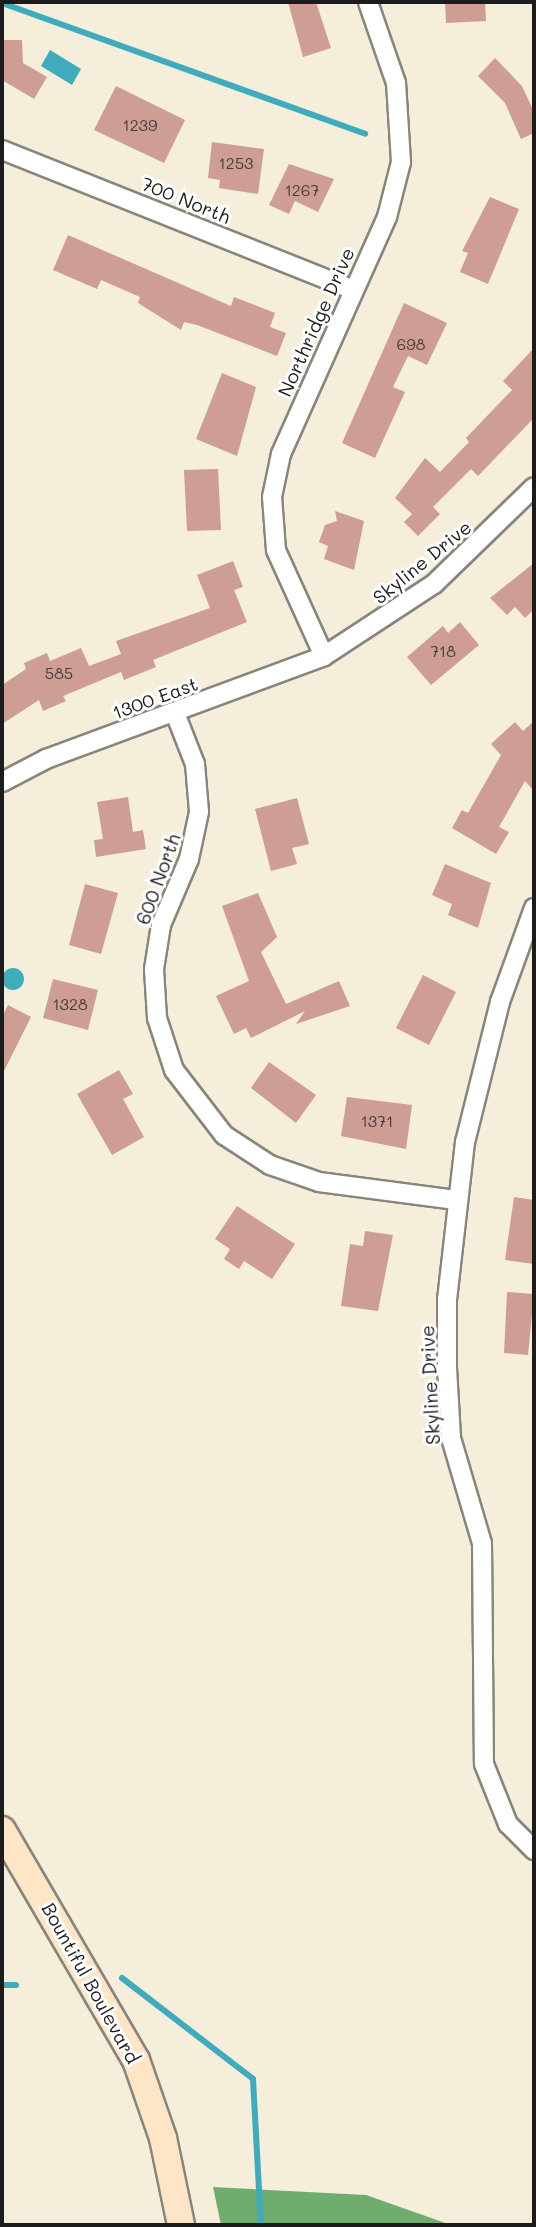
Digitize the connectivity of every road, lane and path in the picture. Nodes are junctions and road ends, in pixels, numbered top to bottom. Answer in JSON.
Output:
{"nodes":[{"id":1,"x":368,"y":2,"type":"edge"},
{"id":2,"x":2,"y":150,"type":"edge"},
{"id":3,"x":354,"y":290,"type":"junction"},
{"id":4,"x":534,"y":487,"type":"edge"},
{"id":5,"x":324,"y":656,"type":"junction"},
{"id":6,"x":175,"y":713,"type":"junction"},
{"id":7,"x":2,"y":782,"type":"edge"},
{"id":8,"x":534,"y":908,"type":"edge"},
{"id":9,"x":456,"y":1200,"type":"junction"},
{"id":10,"x":2,"y":1830,"type":"edge"},
{"id":11,"x":534,"y":1850,"type":"edge"},
{"id":12,"x":181,"y":2225,"type":"edge"}],
"edges":[{"from":1,"to":3,"type":"street","name":"Northridge Drive"},
{"from":2,"to":3,"type":"street","name":"700 North"},
{"from":3,"to":5,"type":"street","name":"Northridge Drive"},
{"from":4,"to":5,"type":"street","name":"Skyline Drive"},
{"from":5,"to":6,"type":"street","name":"1300 East"},
{"from":6,"to":7,"type":"street","name":"1300 East"},
{"from":6,"to":9,"type":"street","name":"600 North"},
{"from":8,"to":9,"type":"street","name":"Skyline Drive"},
{"from":9,"to":11,"type":"street","name":"Skyline Drive"},
{"from":10,"to":12,"type":"main road","name":"Bountiful Boulevard"}]}
